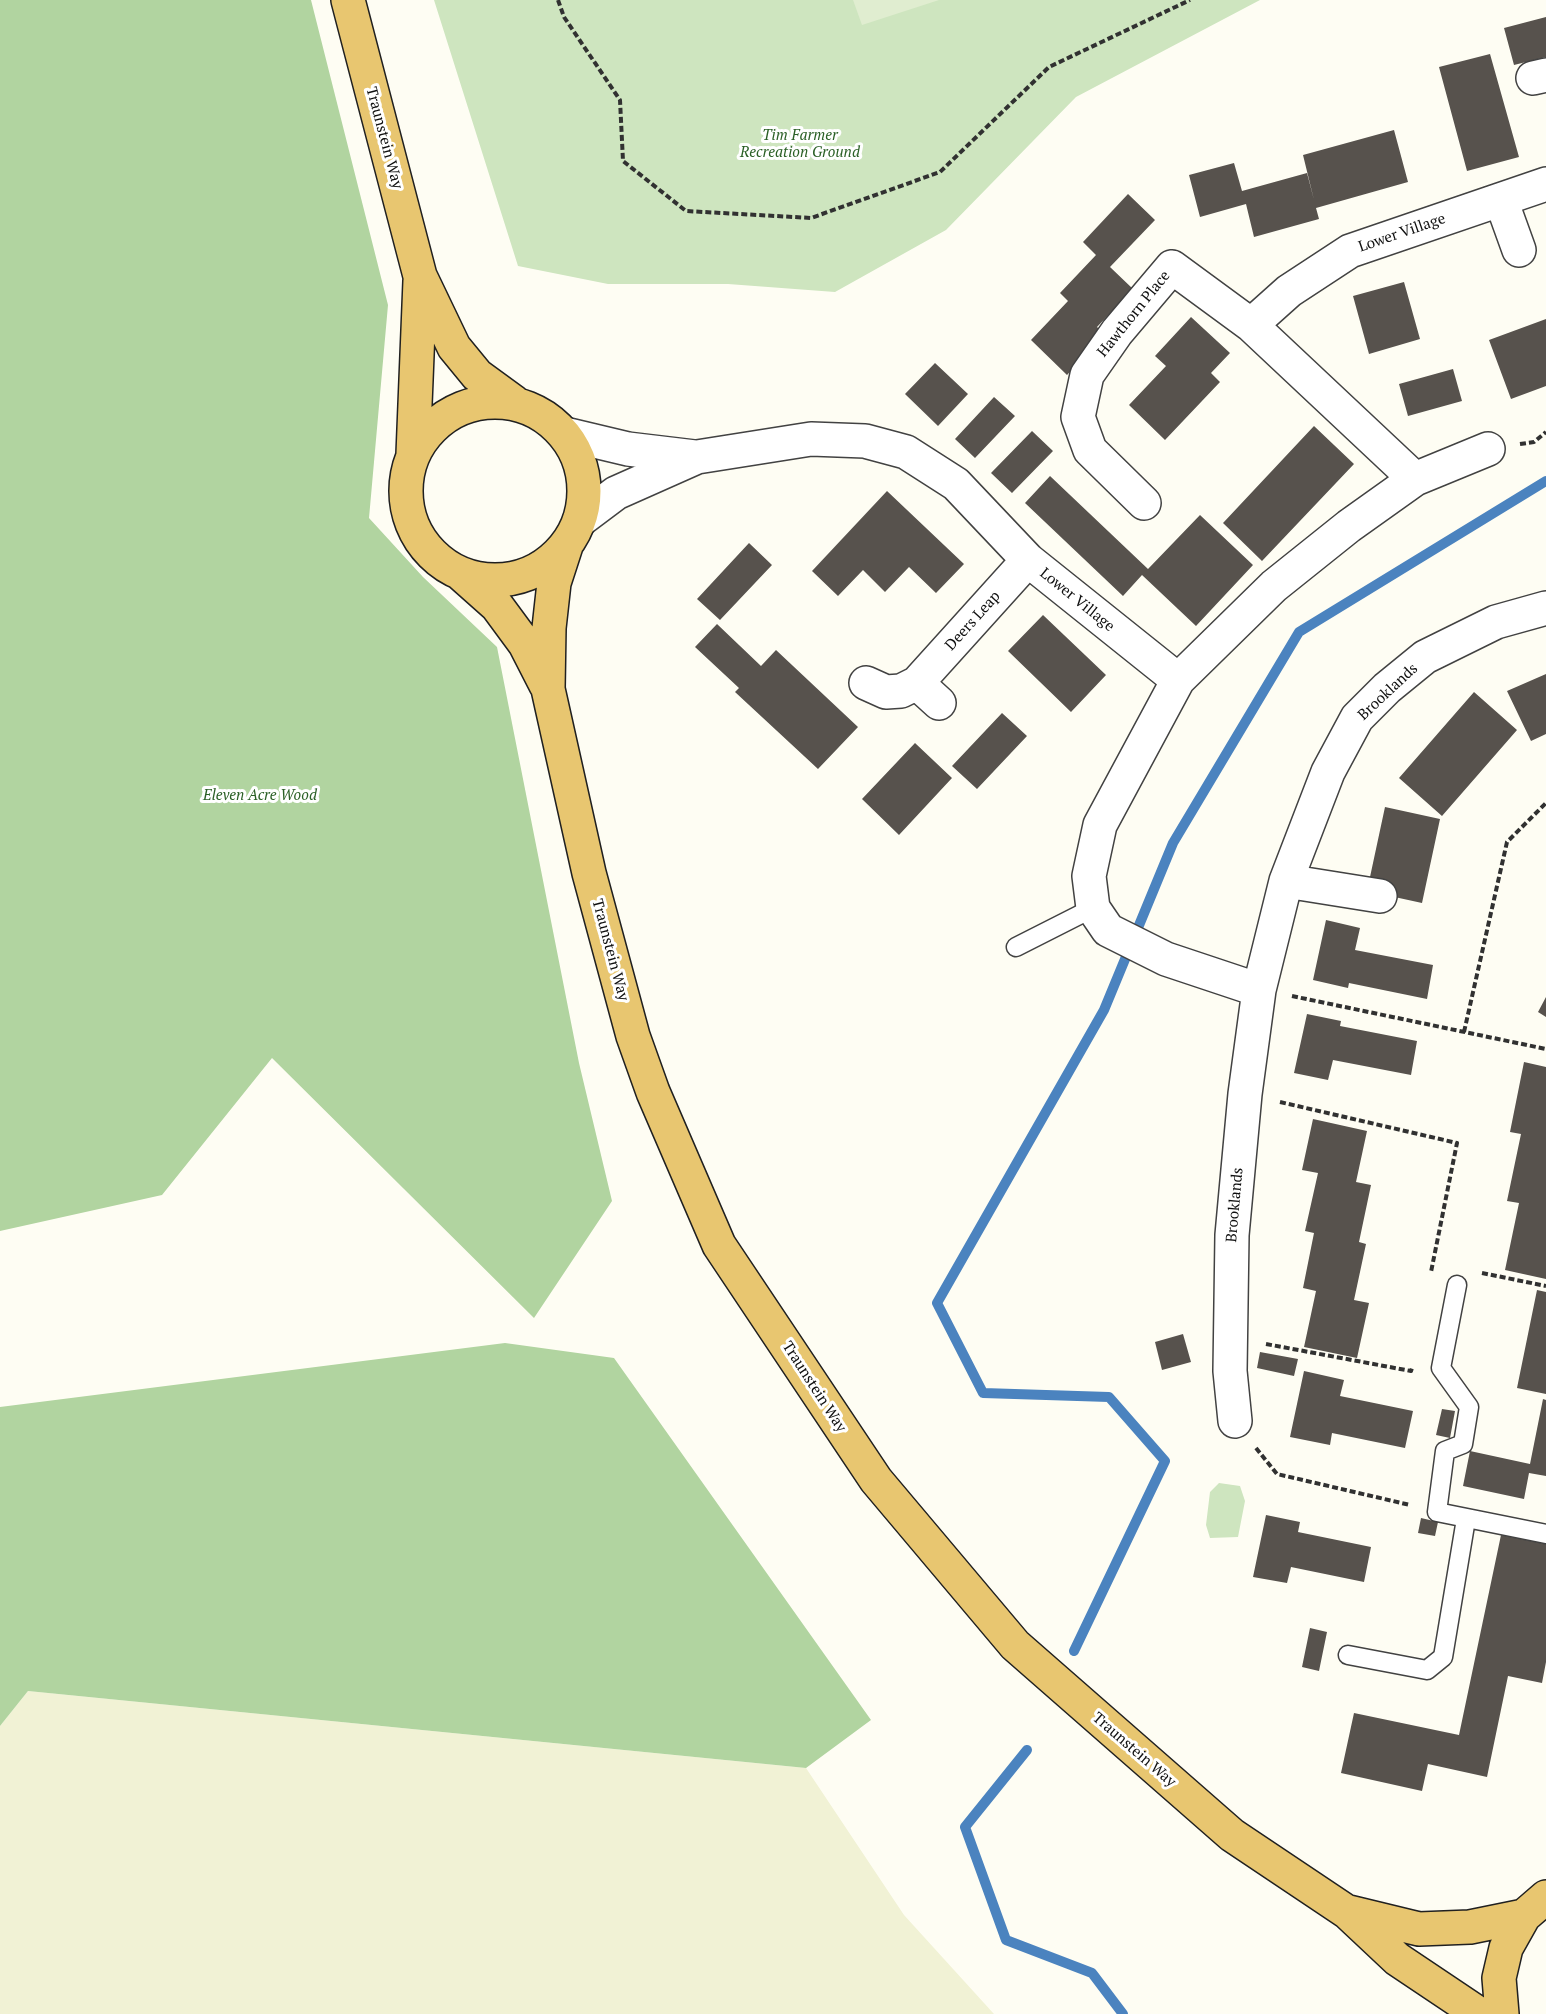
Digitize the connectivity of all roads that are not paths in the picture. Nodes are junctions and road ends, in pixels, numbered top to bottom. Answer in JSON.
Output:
{"nodes":[{"id":1,"x":348,"y":0,"type":"edge"},
{"id":2,"x":1546,"y":184,"type":"edge"},
{"id":3,"x":1501,"y":200,"type":"junction"},
{"id":4,"x":1519,"y":250,"type":"dead end"},
{"id":5,"x":420,"y":276,"type":"junction"},
{"id":6,"x":1251,"y":325,"type":"junction"},
{"id":7,"x":514,"y":402,"type":"junction"},
{"id":8,"x":565,"y":434,"type":"junction"},
{"id":9,"x":1488,"y":449,"type":"dead end"},
{"id":10,"x":413,"y":454,"type":"junction"},
{"id":11,"x":697,"y":457,"type":"junction"},
{"id":12,"x":1415,"y":479,"type":"junction"},
{"id":13,"x":1144,"y":504,"type":"dead end"},
{"id":14,"x":573,"y":533,"type":"junction"},
{"id":15,"x":1028,"y":560,"type":"junction"},
{"id":16,"x":461,"y":574,"type":"junction"},
{"id":17,"x":1546,"y":608,"type":"edge"},
{"id":18,"x":1178,"y":680,"type":"junction"},
{"id":19,"x":867,"y":683,"type":"dead end"},
{"id":20,"x":548,"y":689,"type":"junction"},
{"id":21,"x":1286,"y":881,"type":"junction"},
{"id":22,"x":1380,"y":896,"type":"dead end"},
{"id":23,"x":1100,"y":919,"type":"junction"},
{"id":24,"x":1016,"y":947,"type":"dead end"},
{"id":25,"x":1259,"y":990,"type":"junction"},
{"id":26,"x":1457,"y":1286,"type":"dead end"},
{"id":27,"x":1235,"y":1421,"type":"road end"},
{"id":28,"x":1466,"y":1519,"type":"junction"},
{"id":29,"x":1546,"y":1534,"type":"edge"},
{"id":30,"x":1347,"y":1655,"type":"dead end"},
{"id":31,"x":1535,"y":1906,"type":"edge"},
{"id":32,"x":1347,"y":1912,"type":"junction"},
{"id":33,"x":1479,"y":2014,"type":"edge"},
{"id":34,"x":1502,"y":2014,"type":"edge"}],
"edges":[{"from":1,"to":5,"type":"highway","name":"Traunstein Way"},
{"from":2,"to":3,"type":"street","name":"Lower Village"},
{"from":3,"to":4,"type":"street"},
{"from":3,"to":6,"type":"street","name":"Lower Village"},
{"from":5,"to":7,"type":"highway","name":"Traunstein Way"},
{"from":5,"to":10,"type":"highway","name":"Traunstein Way"},
{"from":6,"to":12,"type":"street"},
{"from":6,"to":13,"type":"street","name":"Hawthorn Place"},
{"from":7,"to":8,"type":"highway"},
{"from":7,"to":10,"type":"highway"},
{"from":8,"to":11,"type":"street","name":"Lower Village"},
{"from":8,"to":14,"type":"highway"},
{"from":9,"to":12,"type":"street"},
{"from":10,"to":16,"type":"highway"},
{"from":11,"to":14,"type":"street","name":"Lower Village"},
{"from":11,"to":15,"type":"street","name":"Lower Village"},
{"from":12,"to":18,"type":"street"},
{"from":14,"to":16,"type":"highway"},
{"from":14,"to":20,"type":"highway","name":"Traunstein Way"},
{"from":15,"to":18,"type":"street","name":"Lower Village"},
{"from":15,"to":19,"type":"street","name":"Deers Leap"},
{"from":16,"to":20,"type":"highway","name":"Traunstein Way"},
{"from":17,"to":21,"type":"street","name":"Brooklands"},
{"from":18,"to":23,"type":"street"},
{"from":20,"to":32,"type":"highway","name":"Traunstein Way"},
{"from":21,"to":22,"type":"street"},
{"from":21,"to":25,"type":"street","name":"Brooklands"},
{"from":23,"to":24,"type":"lane"},
{"from":23,"to":25,"type":"street"},
{"from":25,"to":27,"type":"street","name":"Brooklands"},
{"from":26,"to":28,"type":"lane"},
{"from":28,"to":29,"type":"lane"},
{"from":28,"to":30,"type":"lane"},
{"from":31,"to":32,"type":"highway","name":"Traunstein Way"},
{"from":31,"to":34,"type":"highway"},
{"from":32,"to":33,"type":"highway","name":"Traunstein Way"}]}
